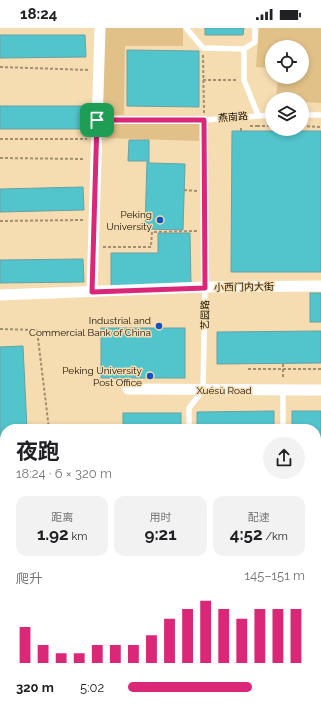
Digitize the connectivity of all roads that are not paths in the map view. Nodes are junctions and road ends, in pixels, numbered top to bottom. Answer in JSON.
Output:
{"nodes":[{"id":1,"x":100,"y":28,"type":"edge"},
{"id":2,"x":186,"y":28,"type":"edge"},
{"id":3,"x":255,"y":28,"type":"edge"},
{"id":4,"x":244,"y":49,"type":"junction"},
{"id":5,"x":258,"y":115,"type":"junction"},
{"id":6,"x":265,"y":115,"type":"edge"},
{"id":7,"x":309,"y":115,"type":"edge"},
{"id":8,"x":321,"y":115,"type":"edge"},
{"id":9,"x":97,"y":120,"type":"junction"},
{"id":10,"x":204,"y":120,"type":"junction"},
{"id":11,"x":321,"y":286,"type":"edge"},
{"id":12,"x":205,"y":288,"type":"junction"},
{"id":13,"x":92,"y":292,"type":"junction"},
{"id":14,"x":0,"y":295,"type":"edge"},
{"id":15,"x":128,"y":389,"type":"dead end"},
{"id":16,"x":203,"y":390,"type":"junction"},
{"id":17,"x":283,"y":390,"type":"junction"},
{"id":18,"x":321,"y":390,"type":"edge"},
{"id":19,"x":189,"y":424,"type":"edge"},
{"id":20,"x":283,"y":424,"type":"edge"}],
"edges":[{"from":1,"to":9,"type":"street"},
{"from":2,"to":4,"type":"lane"},
{"from":3,"to":4,"type":"lane"},
{"from":4,"to":5,"type":"lane"},
{"from":5,"to":6,"type":"lane","name":"燕南路"},
{"from":5,"to":10,"type":"lane","name":"燕南路"},
{"from":7,"to":8,"type":"lane"},
{"from":9,"to":10,"type":"lane","name":"燕南路"},
{"from":9,"to":13,"type":"street"},
{"from":10,"to":12,"type":"lane","name":"艺园路"},
{"from":11,"to":12,"type":"street","name":"小西门内大街"},
{"from":12,"to":13,"type":"street","name":"小西门内大街"},
{"from":12,"to":16,"type":"lane","name":"艺园路"},
{"from":13,"to":14,"type":"street","name":"小西门内大街"},
{"from":15,"to":16,"type":"street","name":"Xuésù Road"},
{"from":16,"to":17,"type":"street","name":"Xuésù Road"},
{"from":16,"to":19,"type":"lane"},
{"from":17,"to":18,"type":"street","name":"Xuésù Road"},
{"from":17,"to":20,"type":"lane"}]}
